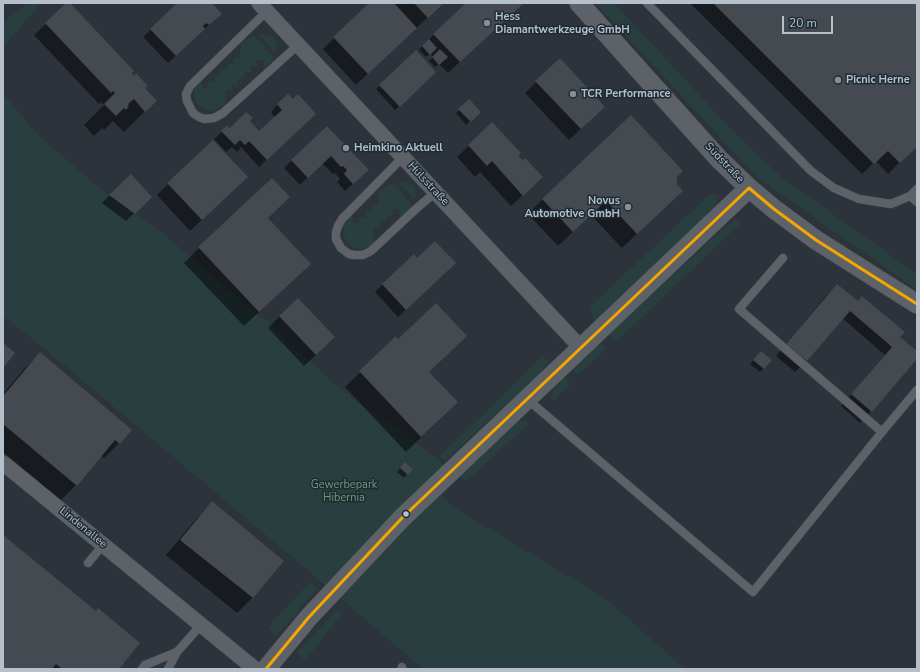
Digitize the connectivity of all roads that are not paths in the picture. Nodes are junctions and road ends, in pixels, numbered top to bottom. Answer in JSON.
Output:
{"nodes":[{"id":1,"x":579,"y":3,"type":"edge"},
{"id":2,"x":647,"y":3,"type":"edge"},
{"id":3,"x":262,"y":7,"type":"edge"},
{"id":4,"x":298,"y":45,"type":"junction"},
{"id":5,"x":403,"y":157,"type":"junction"},
{"id":6,"x":749,"y":188,"type":"junction"},
{"id":7,"x":917,"y":189,"type":"edge"},
{"id":8,"x":436,"y":192,"type":"junction"},
{"id":9,"x":910,"y":196,"type":"junction"},
{"id":10,"x":917,"y":202,"type":"edge"},
{"id":11,"x":783,"y":258,"type":"dead end"},
{"id":12,"x":917,"y":304,"type":"edge"},
{"id":13,"x":581,"y":348,"type":"junction"},
{"id":14,"x":917,"y":390,"type":"edge"},
{"id":15,"x":527,"y":399,"type":"junction"},
{"id":16,"x":882,"y":432,"type":"junction"},
{"id":17,"x":3,"y":463,"type":"edge"},
{"id":18,"x":103,"y":545,"type":"junction"},
{"id":19,"x":88,"y":563,"type":"dead end"},
{"id":20,"x":201,"y":625,"type":"junction"},
{"id":21,"x":177,"y":652,"type":"junction"},
{"id":22,"x":142,"y":669,"type":"edge"},
{"id":23,"x":168,"y":669,"type":"edge"},
{"id":24,"x":175,"y":669,"type":"edge"},
{"id":25,"x":255,"y":669,"type":"edge"},
{"id":26,"x":266,"y":669,"type":"edge"}],
"edges":[{"from":1,"to":6,"type":"street","name":"Südstraße"},
{"from":2,"to":9,"type":"lane"},
{"from":3,"to":4,"type":"street","name":"Hülsstraße"},
{"from":3,"to":4,"type":"lane"},
{"from":4,"to":5,"type":"street","name":"Hülsstraße"},
{"from":5,"to":8,"type":"street","name":"Hülsstraße"},
{"from":5,"to":8,"type":"lane"},
{"from":6,"to":12,"type":"street","name":"Südstraße"},
{"from":6,"to":13,"type":"street"},
{"from":7,"to":9,"type":"lane"},
{"from":8,"to":13,"type":"street","name":"Hülsstraße"},
{"from":9,"to":10,"type":"lane"},
{"from":11,"to":16,"type":"lane"},
{"from":13,"to":15,"type":"street"},
{"from":14,"to":16,"type":"lane"},
{"from":15,"to":16,"type":"lane"},
{"from":15,"to":26,"type":"street"},
{"from":17,"to":18,"type":"street","name":"Lindenallee"},
{"from":18,"to":19,"type":"lane"},
{"from":18,"to":20,"type":"street","name":"Lindenallee"},
{"from":20,"to":21,"type":"lane"},
{"from":20,"to":25,"type":"street","name":"Lindenallee"},
{"from":21,"to":22,"type":"lane"},
{"from":21,"to":23,"type":"lane"},
{"from":21,"to":24,"type":"lane"}]}
